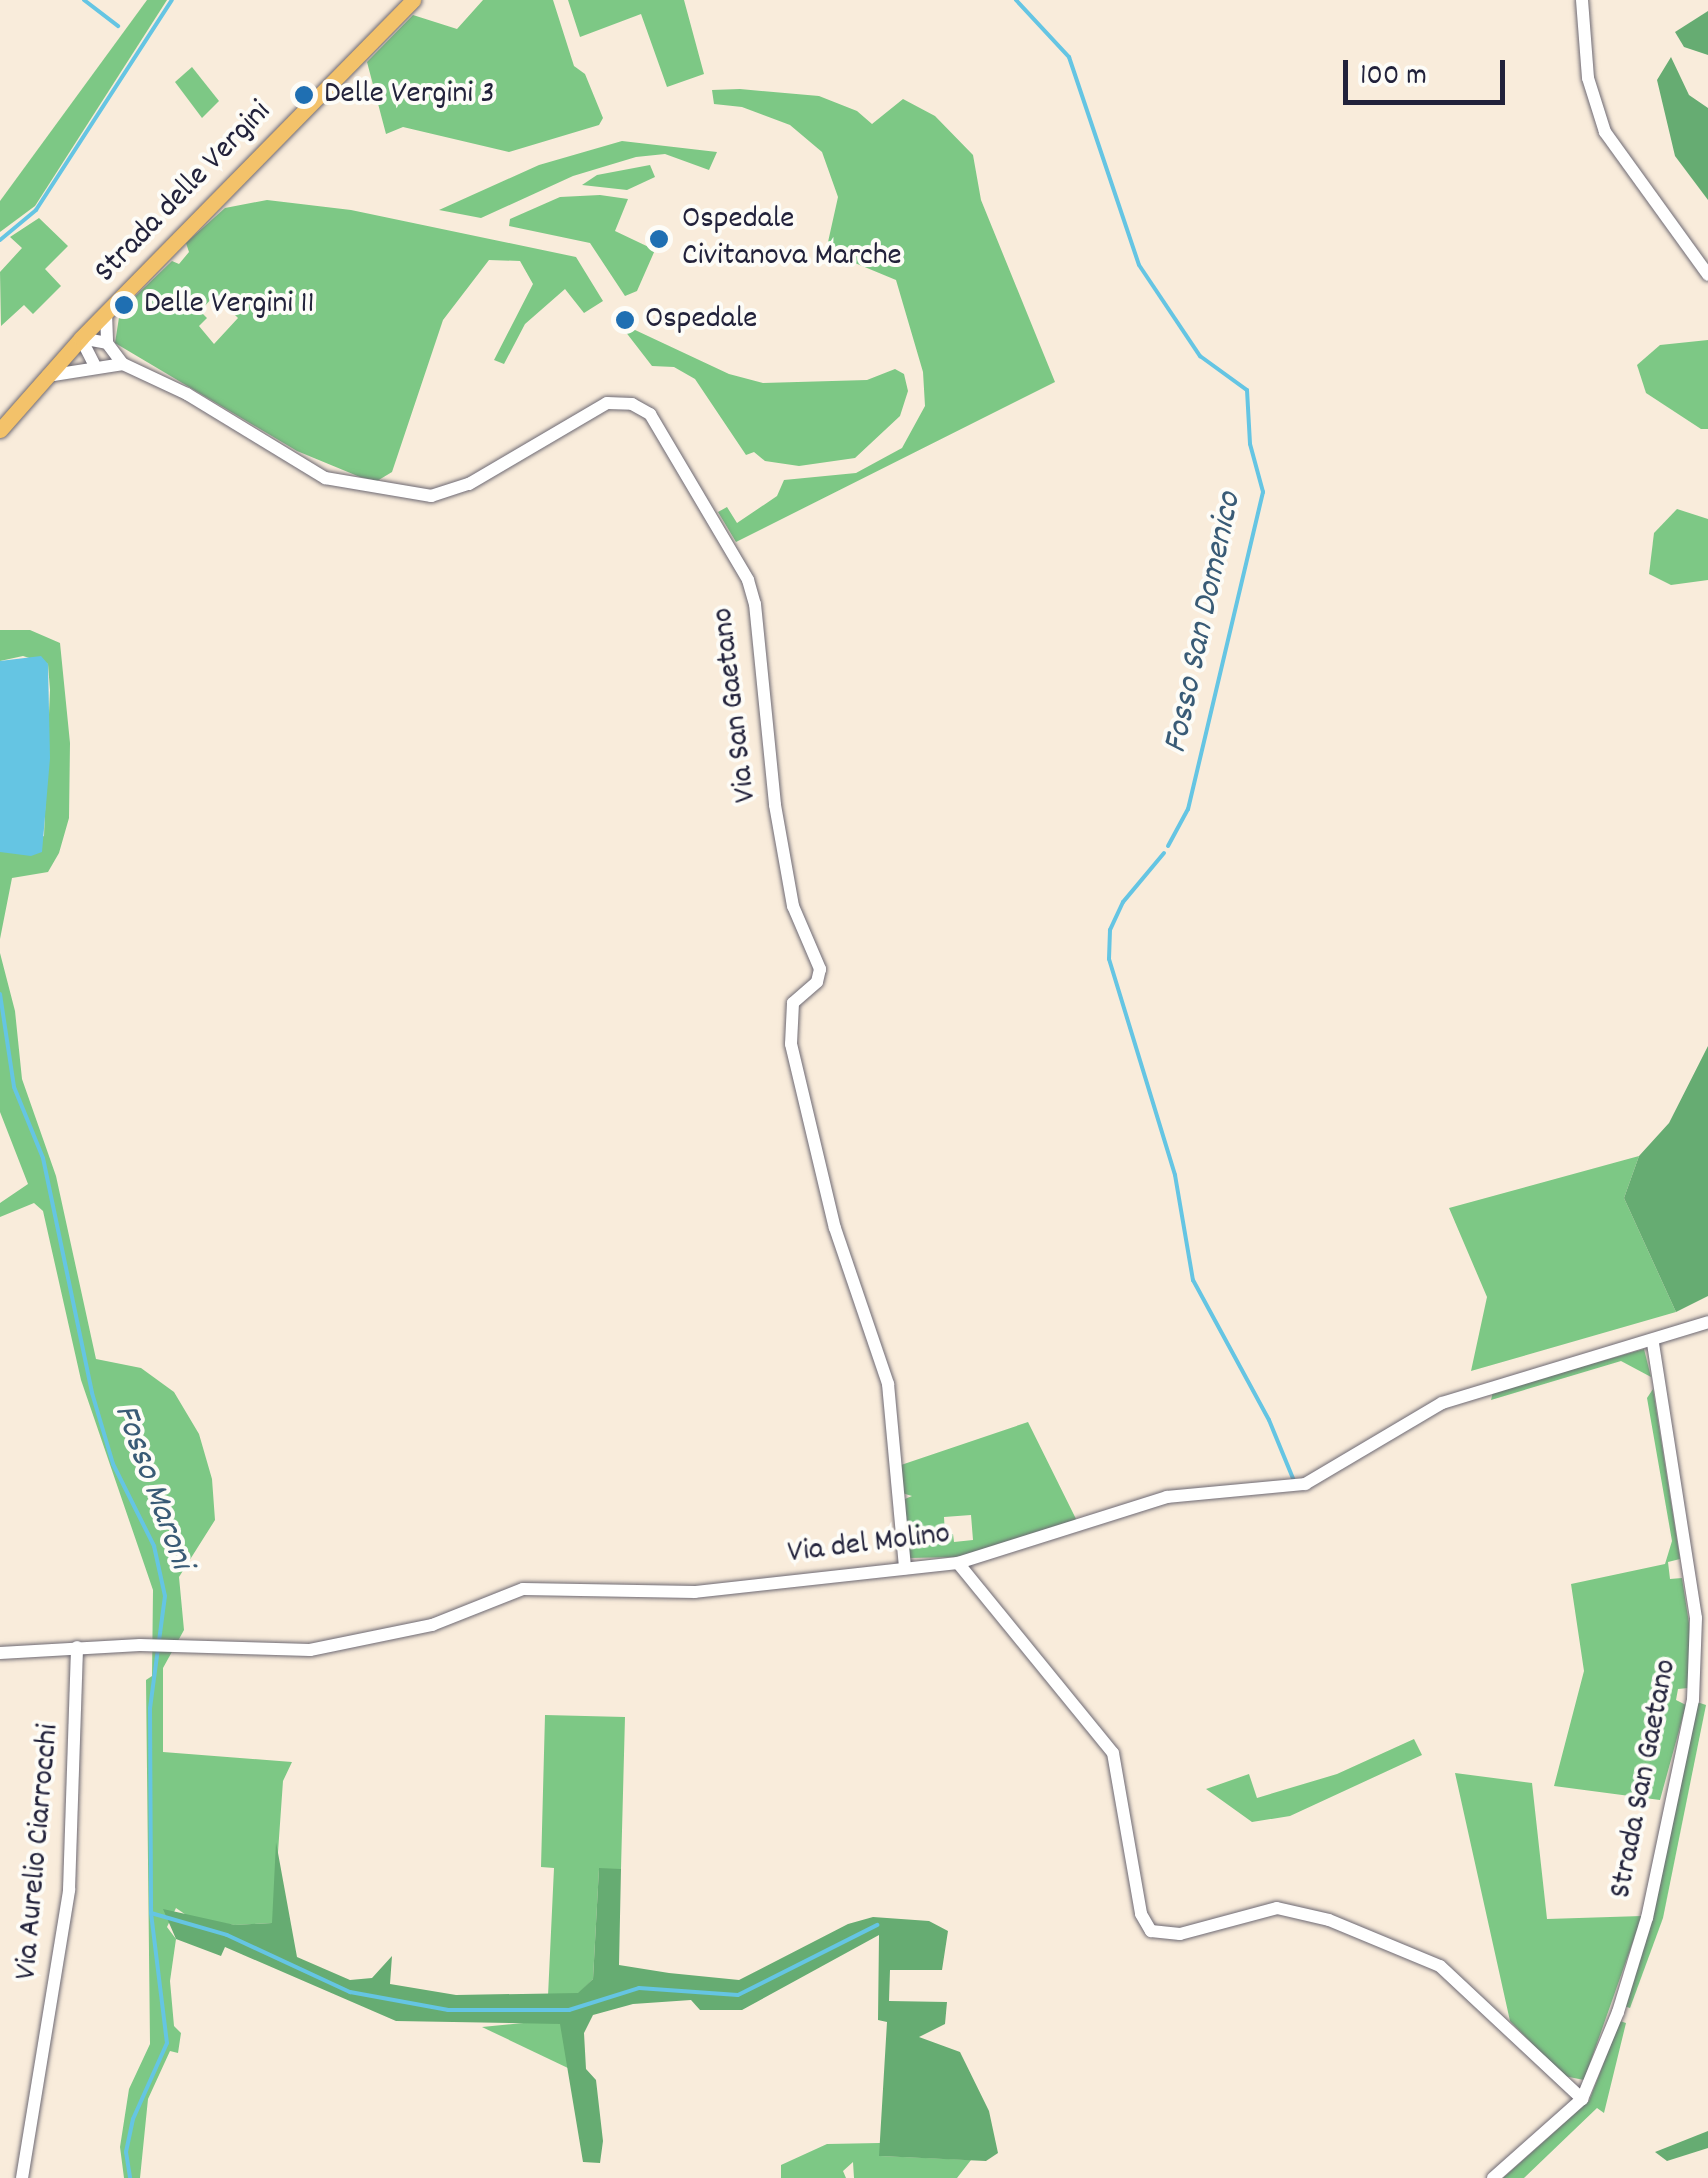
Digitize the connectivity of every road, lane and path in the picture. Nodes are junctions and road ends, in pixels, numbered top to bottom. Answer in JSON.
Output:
{"nodes":[{"id":1,"x":413,"y":0,"type":"edge"},
{"id":2,"x":1582,"y":0,"type":"edge"},
{"id":3,"x":1708,"y":275,"type":"edge"},
{"id":4,"x":106,"y":312,"type":"junction"},
{"id":5,"x":80,"y":338,"type":"junction"},
{"id":6,"x":107,"y":343,"type":"junction"},
{"id":7,"x":94,"y":364,"type":"junction"},
{"id":8,"x":123,"y":364,"type":"junction"},
{"id":9,"x":44,"y":376,"type":"junction"},
{"id":10,"x":0,"y":430,"type":"edge"},
{"id":11,"x":1708,"y":1322,"type":"edge"},
{"id":12,"x":1653,"y":1342,"type":"junction"},
{"id":13,"x":958,"y":1563,"type":"junction"},
{"id":14,"x":906,"y":1568,"type":"junction"},
{"id":15,"x":77,"y":1647,"type":"junction"},
{"id":16,"x":0,"y":1653,"type":"edge"},
{"id":17,"x":1582,"y":2099,"type":"junction"},
{"id":18,"x":22,"y":2178,"type":"edge"},
{"id":19,"x":1494,"y":2178,"type":"edge"}],
"edges":[{"from":1,"to":4,"type":"main road","name":"Strada delle Vergini"},
{"from":2,"to":3,"type":"street"},
{"from":4,"to":5,"type":"main road","name":"Strada delle Vergini"},
{"from":4,"to":6,"type":"street"},
{"from":5,"to":6,"type":"street"},
{"from":5,"to":7,"type":"street"},
{"from":5,"to":9,"type":"main road","name":"Strada delle Vergini"},
{"from":6,"to":8,"type":"street","name":"Via San Gaetano"},
{"from":7,"to":8,"type":"street","name":"Via San Gaetano"},
{"from":7,"to":9,"type":"street","name":"Via San Gaetano"},
{"from":8,"to":14,"type":"street","name":"Via San Gaetano"},
{"from":9,"to":10,"type":"main road","name":"Strada delle Vergini"},
{"from":11,"to":12,"type":"street","name":"Via del Molino"},
{"from":12,"to":13,"type":"street","name":"Via del Molino"},
{"from":12,"to":17,"type":"street","name":"Strada San Gaetano"},
{"from":13,"to":14,"type":"street","name":"Via del Molino"},
{"from":13,"to":17,"type":"street"},
{"from":14,"to":15,"type":"street","name":"Via del Molino"},
{"from":15,"to":16,"type":"street","name":"Via del Molino"},
{"from":15,"to":18,"type":"street","name":"Via Aurelio Ciarrocchi"},
{"from":17,"to":19,"type":"street","name":"Strada San Gaetano"}]}
